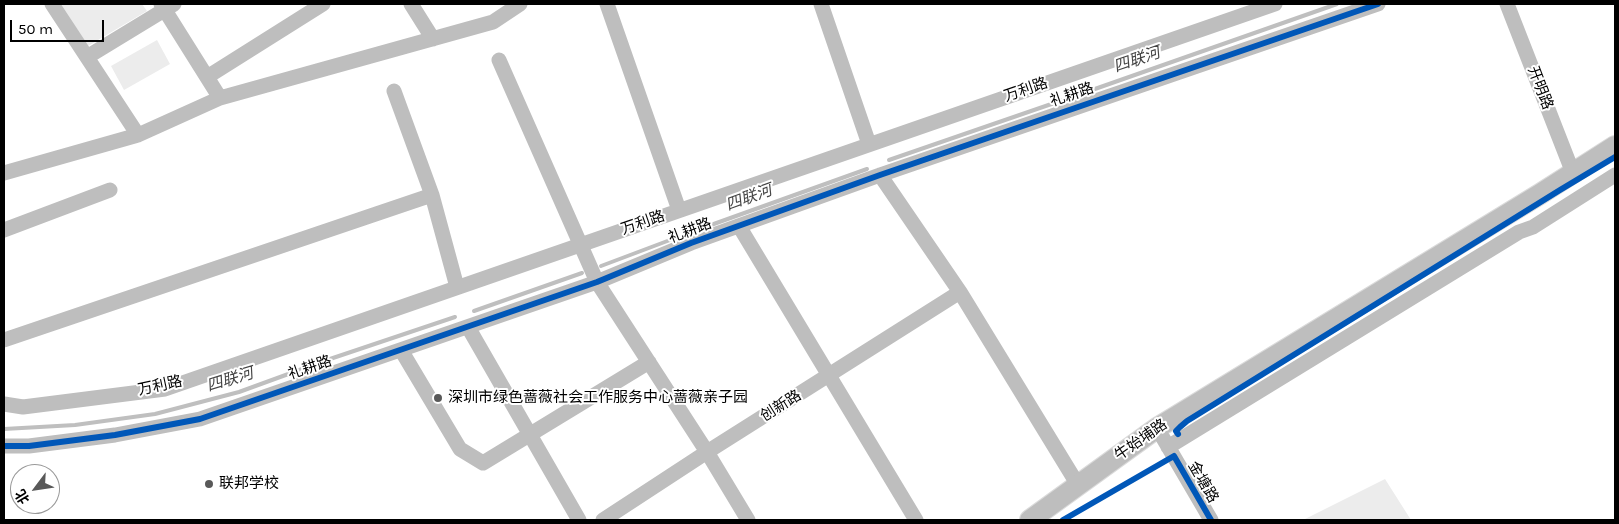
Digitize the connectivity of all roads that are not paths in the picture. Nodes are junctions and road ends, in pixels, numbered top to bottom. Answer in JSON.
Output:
{"nodes":[{"id":1,"x":52,"y":4,"type":"edge"},
{"id":2,"x":323,"y":4,"type":"edge"},
{"id":3,"x":412,"y":4,"type":"edge"},
{"id":4,"x":520,"y":4,"type":"edge"},
{"id":5,"x":607,"y":4,"type":"edge"},
{"id":6,"x":821,"y":4,"type":"edge"},
{"id":7,"x":1275,"y":4,"type":"edge"},
{"id":8,"x":1378,"y":4,"type":"edge"},
{"id":9,"x":1507,"y":4,"type":"edge"},
{"id":10,"x":167,"y":6,"type":"edge"},
{"id":11,"x":432,"y":39,"type":"junction"},
{"id":12,"x":87,"y":57,"type":"junction"},
{"id":13,"x":499,"y":60,"type":"dead end"},
{"id":14,"x":207,"y":77,"type":"junction"},
{"id":15,"x":394,"y":91,"type":"dead end"},
{"id":16,"x":220,"y":98,"type":"junction"},
{"id":17,"x":138,"y":135,"type":"junction"},
{"id":18,"x":869,"y":144,"type":"junction"},
{"id":19,"x":1615,"y":146,"type":"edge"},
{"id":20,"x":4,"y":173,"type":"edge"},
{"id":21,"x":1573,"y":173,"type":"junction"},
{"id":22,"x":880,"y":175,"type":"junction"},
{"id":23,"x":1615,"y":175,"type":"edge"},
{"id":24,"x":110,"y":190,"type":"dead end"},
{"id":25,"x":432,"y":195,"type":"junction"},
{"id":26,"x":679,"y":210,"type":"junction"},
{"id":27,"x":739,"y":226,"type":"junction"},
{"id":28,"x":4,"y":230,"type":"edge"},
{"id":29,"x":581,"y":244,"type":"junction"},
{"id":30,"x":597,"y":282,"type":"junction"},
{"id":31,"x":457,"y":287,"type":"junction"},
{"id":32,"x":960,"y":292,"type":"junction"},
{"id":33,"x":468,"y":327,"type":"junction"},
{"id":34,"x":4,"y":340,"type":"edge"},
{"id":35,"x":401,"y":350,"type":"junction"},
{"id":36,"x":649,"y":362,"type":"junction"},
{"id":37,"x":830,"y":375,"type":"junction"},
{"id":38,"x":4,"y":404,"type":"edge"},
{"id":39,"x":1157,"y":428,"type":"junction"},
{"id":40,"x":530,"y":435,"type":"junction"},
{"id":41,"x":4,"y":446,"type":"edge"},
{"id":42,"x":1168,"y":446,"type":"junction"},
{"id":43,"x":707,"y":452,"type":"junction"},
{"id":44,"x":1078,"y":485,"type":"junction"},
{"id":45,"x":579,"y":520,"type":"edge"},
{"id":46,"x":603,"y":520,"type":"edge"},
{"id":47,"x":748,"y":520,"type":"edge"},
{"id":48,"x":916,"y":520,"type":"edge"},
{"id":49,"x":1030,"y":520,"type":"edge"},
{"id":50,"x":1211,"y":520,"type":"edge"}],
"edges":[{"from":1,"to":12,"type":"street"},
{"from":2,"to":14,"type":"street"},
{"from":3,"to":11,"type":"street"},
{"from":4,"to":11,"type":"street"},
{"from":5,"to":26,"type":"street"},
{"from":6,"to":18,"type":"street"},
{"from":7,"to":18,"type":"street","name":"万利路"},
{"from":8,"to":22,"type":"street","name":"礼耕路"},
{"from":9,"to":21,"type":"street","name":"开明路"},
{"from":10,"to":12,"type":"street"},
{"from":10,"to":14,"type":"street"},
{"from":11,"to":16,"type":"street"},
{"from":12,"to":17,"type":"street"},
{"from":13,"to":29,"type":"street"},
{"from":14,"to":16,"type":"street"},
{"from":15,"to":25,"type":"street"},
{"from":16,"to":17,"type":"street"},
{"from":17,"to":20,"type":"street"},
{"from":18,"to":26,"type":"street","name":"万利路"},
{"from":19,"to":21,"type":"main road","name":"牛始埔路"},
{"from":21,"to":39,"type":"main road","name":"牛始埔路"},
{"from":22,"to":27,"type":"street","name":"礼耕路"},
{"from":22,"to":32,"type":"street"},
{"from":23,"to":42,"type":"street"},
{"from":24,"to":28,"type":"street"},
{"from":25,"to":31,"type":"street"},
{"from":25,"to":34,"type":"street"},
{"from":26,"to":29,"type":"street","name":"万利路"},
{"from":27,"to":30,"type":"street","name":"礼耕路"},
{"from":27,"to":37,"type":"street"},
{"from":29,"to":30,"type":"street"},
{"from":29,"to":31,"type":"street","name":"万利路"},
{"from":30,"to":33,"type":"street","name":"礼耕路"},
{"from":30,"to":36,"type":"street"},
{"from":31,"to":38,"type":"street","name":"万利路"},
{"from":32,"to":37,"type":"street","name":"创新路"},
{"from":32,"to":44,"type":"street"},
{"from":33,"to":35,"type":"street","name":"礼耕路"},
{"from":33,"to":40,"type":"street"},
{"from":35,"to":40,"type":"street"},
{"from":35,"to":41,"type":"street","name":"礼耕路"},
{"from":36,"to":40,"type":"street"},
{"from":36,"to":43,"type":"street"},
{"from":37,"to":43,"type":"street","name":"创新路"},
{"from":37,"to":48,"type":"street"},
{"from":39,"to":42,"type":"street","name":"金塘路"},
{"from":39,"to":44,"type":"main road","name":"牛始埔路"},
{"from":40,"to":45,"type":"street"},
{"from":42,"to":50,"type":"street","name":"金塘路"},
{"from":43,"to":46,"type":"street","name":"创新路"},
{"from":43,"to":47,"type":"street"},
{"from":44,"to":49,"type":"main road","name":"牛始埔路"}]}
